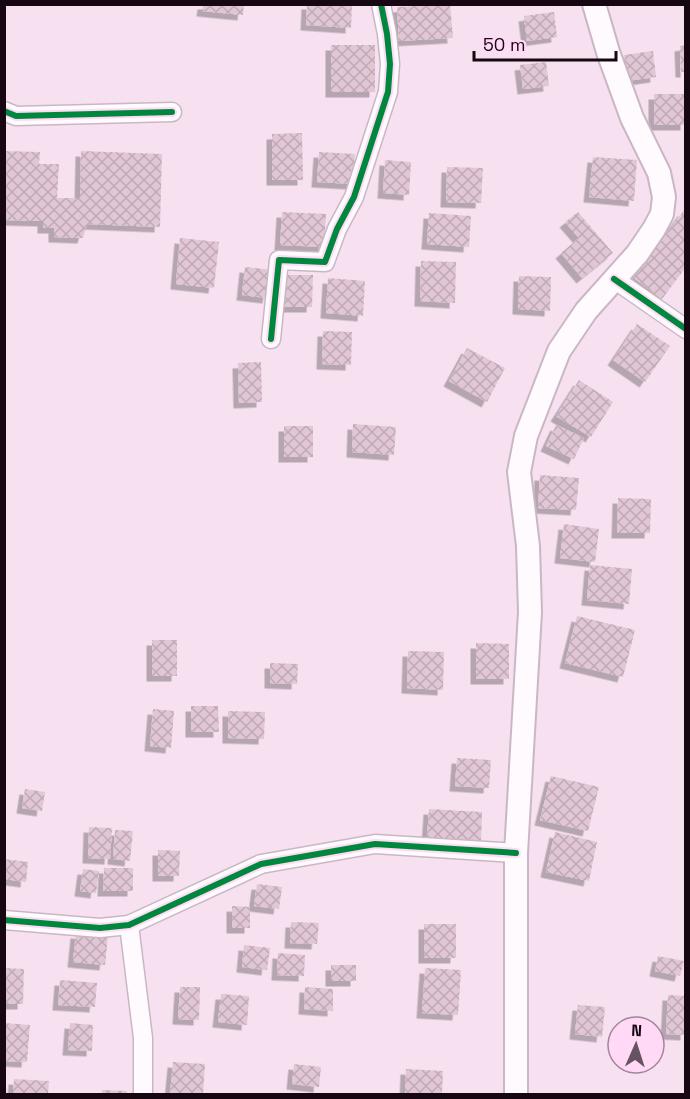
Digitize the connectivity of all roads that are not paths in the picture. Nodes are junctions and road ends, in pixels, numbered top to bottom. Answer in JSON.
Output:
{"nodes":[{"id":1,"x":381,"y":4,"type":"edge"},
{"id":2,"x":594,"y":4,"type":"edge"},
{"id":3,"x":4,"y":111,"type":"edge"},
{"id":4,"x":172,"y":112,"type":"dead end"},
{"id":5,"x":614,"y":279,"type":"junction"},
{"id":6,"x":686,"y":329,"type":"edge"},
{"id":7,"x":271,"y":339,"type":"dead end"},
{"id":8,"x":516,"y":853,"type":"junction"},
{"id":9,"x":4,"y":920,"type":"edge"},
{"id":10,"x":129,"y":925,"type":"junction"},
{"id":11,"x":143,"y":1095,"type":"edge"},
{"id":12,"x":516,"y":1095,"type":"edge"}],
"edges":[{"from":1,"to":7,"type":"street"},
{"from":2,"to":5,"type":"main road"},
{"from":3,"to":4,"type":"street"},
{"from":5,"to":6,"type":"street"},
{"from":5,"to":8,"type":"main road"},
{"from":8,"to":10,"type":"street"},
{"from":8,"to":12,"type":"main road"},
{"from":9,"to":10,"type":"street"},
{"from":10,"to":11,"type":"street"}]}
